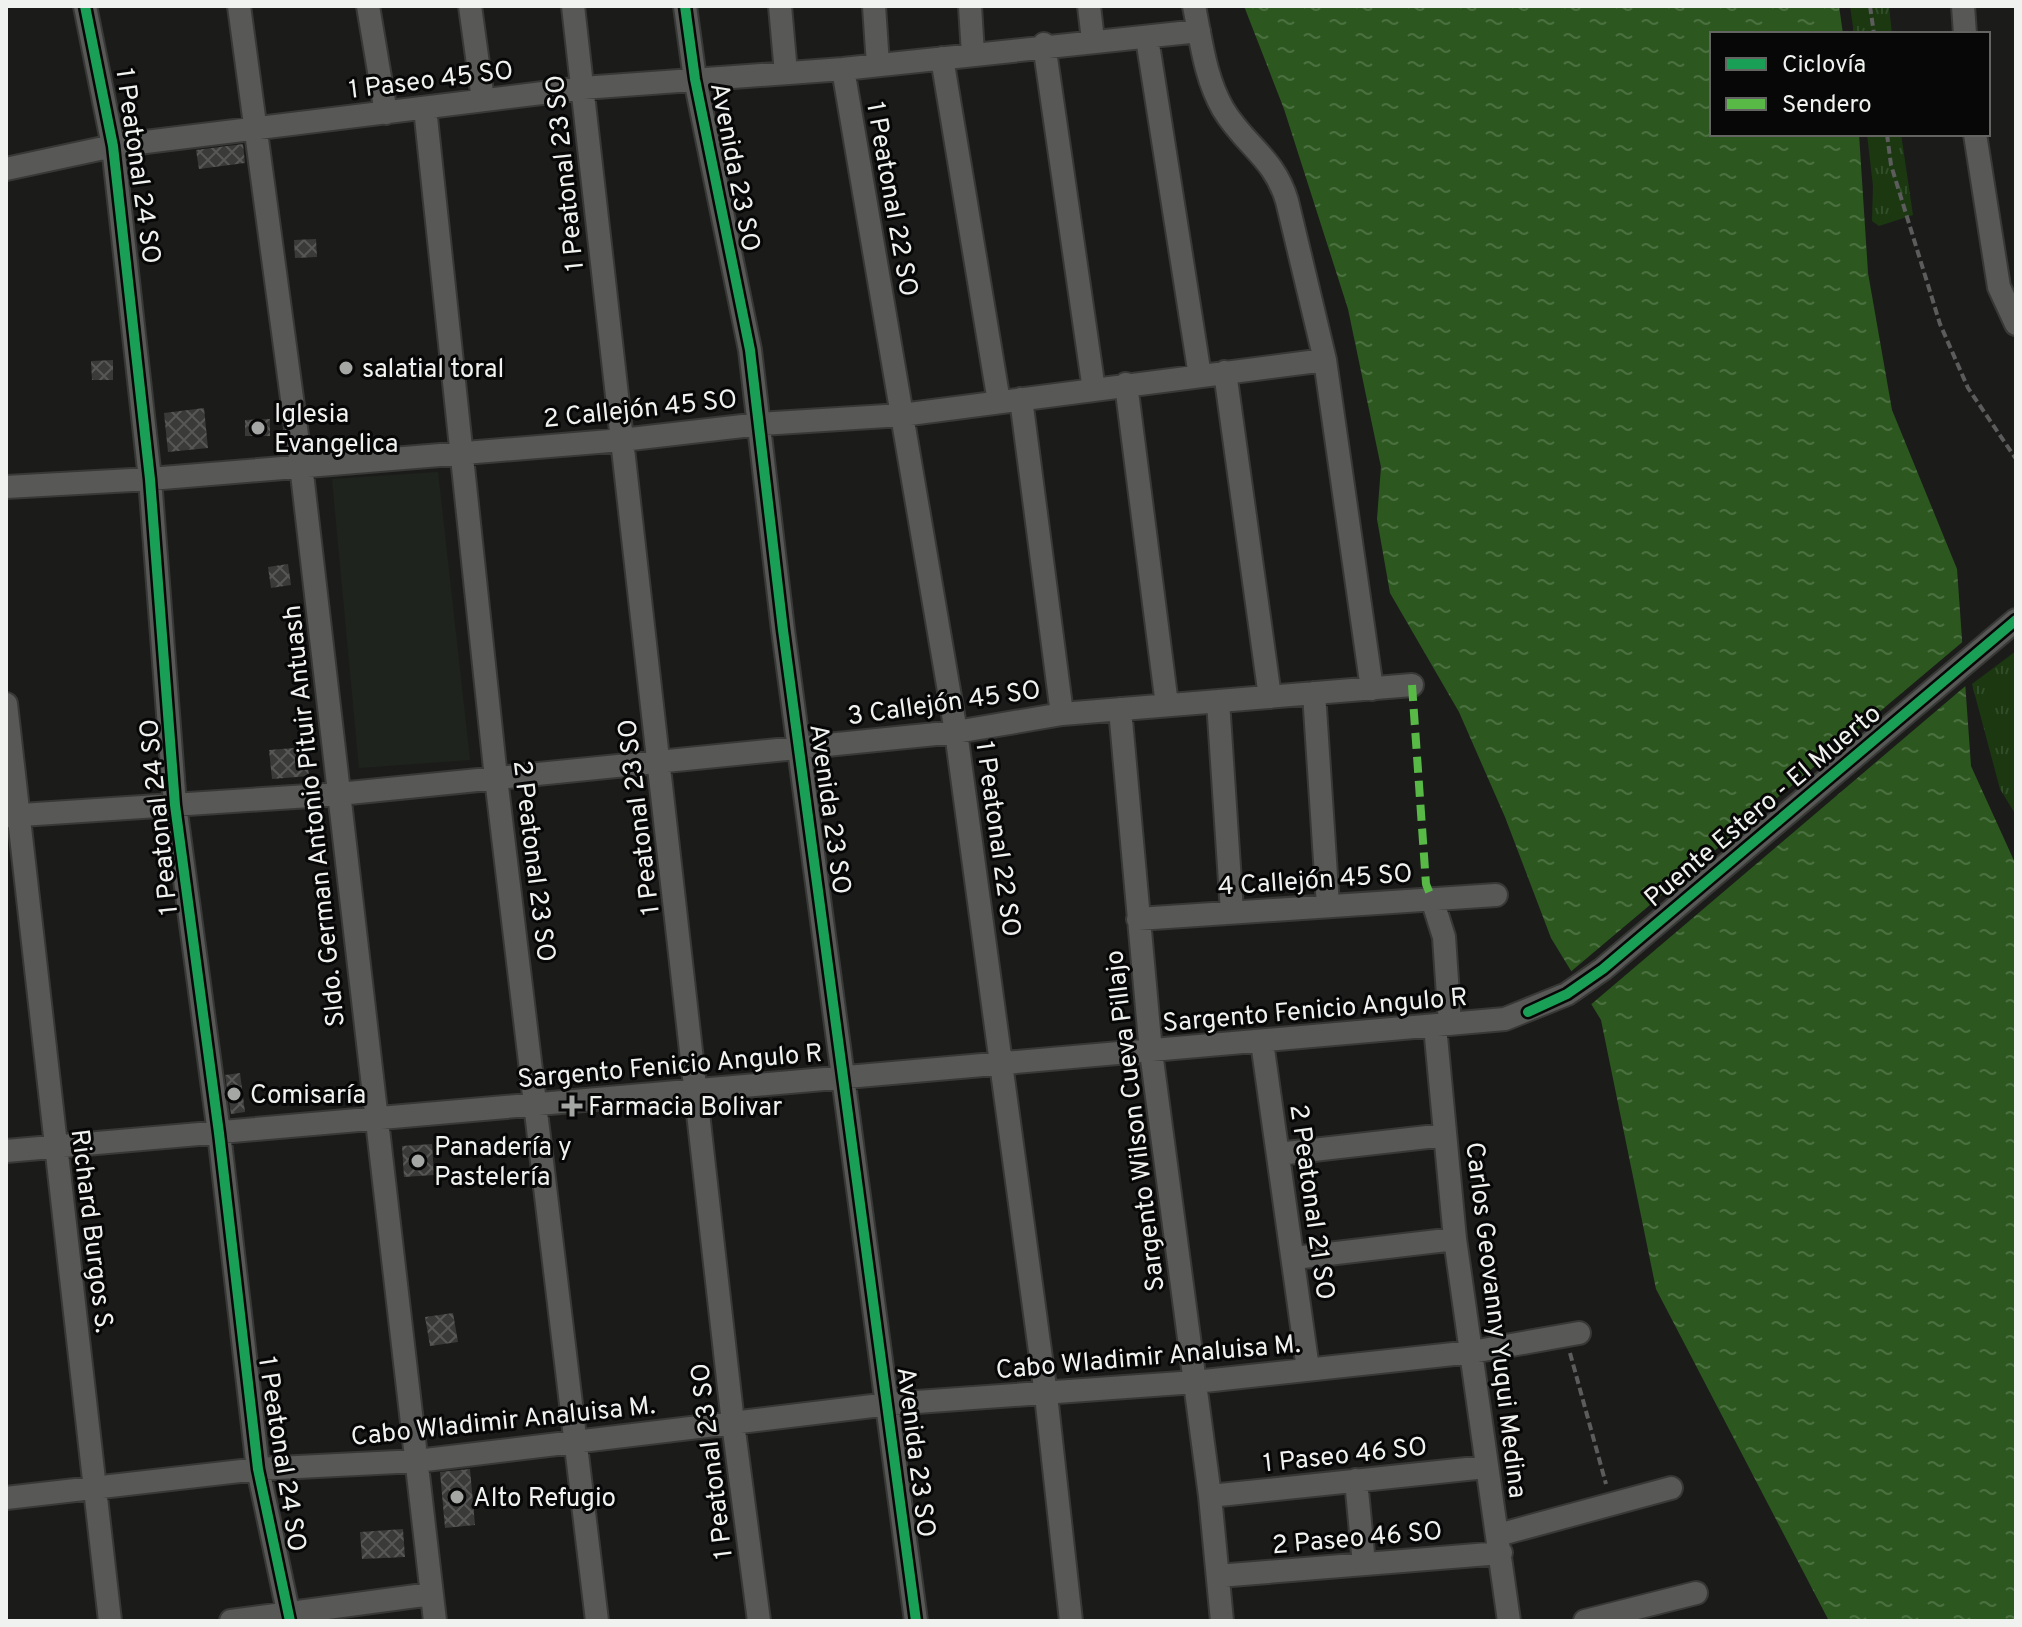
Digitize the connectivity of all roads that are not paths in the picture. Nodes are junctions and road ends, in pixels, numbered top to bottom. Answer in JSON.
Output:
{"nodes":[{"id":1,"x":85,"y":6,"type":"edge"},
{"id":2,"x":239,"y":6,"type":"edge"},
{"id":3,"x":368,"y":6,"type":"edge"},
{"id":4,"x":470,"y":6,"type":"edge"},
{"id":5,"x":573,"y":6,"type":"edge"},
{"id":6,"x":685,"y":6,"type":"edge"},
{"id":7,"x":780,"y":6,"type":"edge"},
{"id":8,"x":874,"y":6,"type":"edge"},
{"id":9,"x":970,"y":6,"type":"edge"},
{"id":10,"x":1089,"y":6,"type":"edge"},
{"id":11,"x":1194,"y":6,"type":"edge"},
{"id":12,"x":1963,"y":6,"type":"edge"},
{"id":13,"x":1199,"y":31,"type":"junction"},
{"id":14,"x":1965,"y":32,"type":"edge"},
{"id":15,"x":1147,"y":38,"type":"junction"},
{"id":16,"x":1093,"y":40,"type":"junction"},
{"id":17,"x":1044,"y":44,"type":"junction"},
{"id":18,"x":973,"y":54,"type":"junction"},
{"id":19,"x":942,"y":58,"type":"junction"},
{"id":20,"x":878,"y":65,"type":"junction"},
{"id":21,"x":843,"y":69,"type":"junction"},
{"id":22,"x":786,"y":73,"type":"junction"},
{"id":23,"x":695,"y":79,"type":"junction"},
{"id":24,"x":583,"y":88,"type":"junction"},
{"id":25,"x":483,"y":100,"type":"junction"},
{"id":26,"x":425,"y":108,"type":"junction"},
{"id":27,"x":386,"y":113,"type":"junction"},
{"id":28,"x":255,"y":129,"type":"junction"},
{"id":29,"x":1975,"y":136,"type":"edge"},
{"id":30,"x":113,"y":146,"type":"junction"},
{"id":31,"x":6,"y":169,"type":"edge"},
{"id":32,"x":2016,"y":324,"type":"edge"},
{"id":33,"x":1325,"y":360,"type":"junction"},
{"id":34,"x":1225,"y":372,"type":"junction"},
{"id":35,"x":1200,"y":376,"type":"junction"},
{"id":36,"x":1126,"y":384,"type":"junction"},
{"id":37,"x":1094,"y":390,"type":"junction"},
{"id":38,"x":1010,"y":401,"type":"junction"},
{"id":39,"x":902,"y":415,"type":"junction"},
{"id":40,"x":760,"y":424,"type":"junction"},
{"id":41,"x":622,"y":440,"type":"junction"},
{"id":42,"x":460,"y":452,"type":"junction"},
{"id":43,"x":301,"y":465,"type":"junction"},
{"id":44,"x":150,"y":479,"type":"junction"},
{"id":45,"x":6,"y":487,"type":"edge"},
{"id":46,"x":2016,"y":620,"type":"edge"},
{"id":47,"x":1412,"y":685,"type":"dead end"},
{"id":48,"x":1372,"y":689,"type":"junction"},
{"id":49,"x":1314,"y":693,"type":"junction"},
{"id":50,"x":1270,"y":697,"type":"junction"},
{"id":51,"x":1218,"y":701,"type":"junction"},
{"id":52,"x":6,"y":704,"type":"edge"},
{"id":53,"x":1167,"y":705,"type":"junction"},
{"id":54,"x":1120,"y":709,"type":"junction"},
{"id":55,"x":1062,"y":714,"type":"junction"},
{"id":56,"x":956,"y":732,"type":"junction"},
{"id":57,"x":801,"y":748,"type":"junction"},
{"id":58,"x":660,"y":761,"type":"junction"},
{"id":59,"x":496,"y":778,"type":"junction"},
{"id":60,"x":339,"y":794,"type":"junction"},
{"id":61,"x":175,"y":805,"type":"junction"},
{"id":62,"x":12,"y":816,"type":"edge"},
{"id":63,"x":1496,"y":895,"type":"dead end"},
{"id":64,"x":1432,"y":899,"type":"junction"},
{"id":65,"x":1328,"y":906,"type":"junction"},
{"id":66,"x":1232,"y":912,"type":"junction"},
{"id":67,"x":1138,"y":919,"type":"junction"},
{"id":68,"x":1528,"y":1012,"type":"joint"},
{"id":69,"x":1442,"y":1025,"type":"junction"},
{"id":70,"x":1262,"y":1042,"type":"junction"},
{"id":71,"x":1151,"y":1052,"type":"junction"},
{"id":72,"x":1001,"y":1065,"type":"junction"},
{"id":73,"x":846,"y":1078,"type":"junction"},
{"id":74,"x":698,"y":1091,"type":"junction"},
{"id":75,"x":538,"y":1104,"type":"junction"},
{"id":76,"x":374,"y":1119,"type":"junction"},
{"id":77,"x":219,"y":1133,"type":"junction"},
{"id":78,"x":1445,"y":1135,"type":"junction"},
{"id":79,"x":54,"y":1147,"type":"junction"},
{"id":80,"x":6,"y":1151,"type":"edge"},
{"id":81,"x":1278,"y":1154,"type":"junction"},
{"id":82,"x":1455,"y":1239,"type":"junction"},
{"id":83,"x":1294,"y":1258,"type":"junction"},
{"id":84,"x":1572,"y":1334,"type":"road end"},
{"id":85,"x":1472,"y":1352,"type":"junction"},
{"id":86,"x":1308,"y":1369,"type":"junction"},
{"id":87,"x":1195,"y":1382,"type":"junction"},
{"id":88,"x":1046,"y":1395,"type":"junction"},
{"id":89,"x":889,"y":1404,"type":"junction"},
{"id":90,"x":733,"y":1423,"type":"junction"},
{"id":91,"x":578,"y":1442,"type":"junction"},
{"id":92,"x":417,"y":1461,"type":"junction"},
{"id":93,"x":1486,"y":1467,"type":"junction"},
{"id":94,"x":258,"y":1469,"type":"junction"},
{"id":95,"x":1356,"y":1480,"type":"junction"},
{"id":96,"x":96,"y":1488,"type":"junction"},
{"id":97,"x":1671,"y":1488,"type":"dead end"},
{"id":98,"x":1210,"y":1496,"type":"junction"},
{"id":99,"x":6,"y":1498,"type":"edge"},
{"id":100,"x":1500,"y":1544,"type":"junction"},
{"id":101,"x":1364,"y":1564,"type":"junction"},
{"id":102,"x":1218,"y":1576,"type":"junction"},
{"id":103,"x":1696,"y":1593,"type":"dead end"},
{"id":104,"x":431,"y":1594,"type":"junction"},
{"id":105,"x":289,"y":1617,"type":"edge"},
{"id":106,"x":110,"y":1621,"type":"edge"},
{"id":107,"x":231,"y":1621,"type":"edge"},
{"id":108,"x":435,"y":1621,"type":"edge"},
{"id":109,"x":597,"y":1621,"type":"edge"},
{"id":110,"x":759,"y":1621,"type":"edge"},
{"id":111,"x":916,"y":1621,"type":"edge"},
{"id":112,"x":1071,"y":1621,"type":"edge"},
{"id":113,"x":1222,"y":1621,"type":"edge"},
{"id":114,"x":1509,"y":1621,"type":"edge"},
{"id":115,"x":1585,"y":1621,"type":"edge"}],
"edges":[{"from":1,"to":30,"type":"street","name":"1 Peatonal 24 SO"},
{"from":2,"to":28,"type":"street","name":"Sldo. German Antonio Pituir Antuash"},
{"from":3,"to":27,"type":"street"},
{"from":4,"to":25,"type":"street"},
{"from":5,"to":24,"type":"street","name":"1 Peatonal 23 SO"},
{"from":6,"to":23,"type":"street","name":"Avenida 23 SO"},
{"from":7,"to":22,"type":"street"},
{"from":8,"to":20,"type":"street"},
{"from":9,"to":18,"type":"street"},
{"from":10,"to":16,"type":"street"},
{"from":11,"to":13,"type":"street"},
{"from":12,"to":14,"type":"street"},
{"from":13,"to":15,"type":"street","name":"1 Paseo 45 SO"},
{"from":13,"to":33,"type":"street"},
{"from":15,"to":16,"type":"street","name":"1 Paseo 45 SO"},
{"from":15,"to":35,"type":"street"},
{"from":16,"to":17,"type":"street","name":"1 Paseo 45 SO"},
{"from":17,"to":18,"type":"street","name":"1 Paseo 45 SO"},
{"from":17,"to":37,"type":"street"},
{"from":18,"to":19,"type":"street","name":"1 Paseo 45 SO"},
{"from":19,"to":20,"type":"street","name":"1 Paseo 45 SO"},
{"from":19,"to":38,"type":"street"},
{"from":20,"to":21,"type":"street","name":"1 Paseo 45 SO"},
{"from":21,"to":22,"type":"street","name":"1 Paseo 45 SO"},
{"from":21,"to":39,"type":"street","name":"1 Peatonal 22 SO"},
{"from":22,"to":23,"type":"street","name":"1 Paseo 45 SO"},
{"from":23,"to":24,"type":"street","name":"1 Paseo 45 SO"},
{"from":23,"to":40,"type":"street","name":"Avenida 23 SO"},
{"from":24,"to":25,"type":"street","name":"1 Paseo 45 SO"},
{"from":24,"to":41,"type":"street","name":"1 Peatonal 23 SO"},
{"from":25,"to":26,"type":"street","name":"1 Paseo 45 SO"},
{"from":26,"to":27,"type":"street","name":"1 Paseo 45 SO"},
{"from":26,"to":42,"type":"street","name":"2 Peatonal 23 SO"},
{"from":27,"to":28,"type":"street","name":"1 Paseo 45 SO"},
{"from":28,"to":30,"type":"street","name":"1 Paseo 45 SO"},
{"from":28,"to":43,"type":"street","name":"Sldo. German Antonio Pituir Antuash"},
{"from":29,"to":32,"type":"street"},
{"from":30,"to":31,"type":"street","name":"1 Paseo 45 SO"},
{"from":30,"to":44,"type":"street","name":"1 Peatonal 24 SO"},
{"from":33,"to":34,"type":"street","name":"2 Callejón 45 SO"},
{"from":33,"to":48,"type":"street"},
{"from":34,"to":35,"type":"street","name":"2 Callejón 45 SO"},
{"from":34,"to":50,"type":"street"},
{"from":35,"to":36,"type":"street","name":"2 Callejón 45 SO"},
{"from":36,"to":37,"type":"street","name":"2 Callejón 45 SO"},
{"from":36,"to":53,"type":"street"},
{"from":37,"to":38,"type":"street","name":"2 Callejón 45 SO"},
{"from":38,"to":39,"type":"street","name":"2 Callejón 45 SO"},
{"from":38,"to":55,"type":"street"},
{"from":39,"to":40,"type":"street","name":"2 Callejón 45 SO"},
{"from":39,"to":56,"type":"street","name":"1 Peatonal 22 SO"},
{"from":40,"to":41,"type":"street","name":"2 Callejón 45 SO"},
{"from":40,"to":57,"type":"street","name":"Avenida 23 SO"},
{"from":41,"to":42,"type":"street","name":"2 Callejón 45 SO"},
{"from":41,"to":58,"type":"street","name":"1 Peatonal 23 SO"},
{"from":42,"to":43,"type":"street","name":"2 Callejón 45 SO"},
{"from":42,"to":59,"type":"street","name":"2 Peatonal 23 SO"},
{"from":43,"to":44,"type":"street","name":"2 Callejón 45 SO"},
{"from":43,"to":60,"type":"street","name":"Sldo. German Antonio Pituir Antuash"},
{"from":44,"to":45,"type":"street","name":"2 Callejón 45 SO"},
{"from":44,"to":61,"type":"street","name":"1 Peatonal 24 SO"},
{"from":46,"to":68,"type":"street","name":"Puente Estero - El Muerto"},
{"from":47,"to":48,"type":"street","name":"3 Callejón 45 SO"},
{"from":48,"to":49,"type":"street","name":"3 Callejón 45 SO"},
{"from":49,"to":50,"type":"street","name":"3 Callejón 45 SO"},
{"from":49,"to":65,"type":"street"},
{"from":50,"to":51,"type":"street","name":"3 Callejón 45 SO"},
{"from":51,"to":53,"type":"street","name":"3 Callejón 45 SO"},
{"from":51,"to":66,"type":"street"},
{"from":52,"to":62,"type":"street","name":"Richard Burgos S."},
{"from":53,"to":54,"type":"street","name":"3 Callejón 45 SO"},
{"from":54,"to":55,"type":"street","name":"3 Callejón 45 SO"},
{"from":54,"to":67,"type":"street","name":"Sargento Wilson Cueva Pillajo"},
{"from":55,"to":56,"type":"street","name":"3 Callejón 45 SO"},
{"from":56,"to":57,"type":"street","name":"3 Callejón 45 SO"},
{"from":56,"to":72,"type":"street","name":"1 Peatonal 22 SO"},
{"from":57,"to":58,"type":"street","name":"3 Callejón 45 SO"},
{"from":57,"to":73,"type":"street","name":"Avenida 23 SO"},
{"from":58,"to":59,"type":"street","name":"3 Callejón 45 SO"},
{"from":58,"to":74,"type":"street","name":"1 Peatonal 23 SO"},
{"from":59,"to":60,"type":"street","name":"3 Callejón 45 SO"},
{"from":59,"to":75,"type":"street","name":"2 Peatonal 23 SO"},
{"from":60,"to":61,"type":"street","name":"3 Callejón 45 SO"},
{"from":60,"to":76,"type":"street","name":"Sldo. German Antonio Pituir Antuash"},
{"from":61,"to":62,"type":"street","name":"3 Callejón 45 SO"},
{"from":61,"to":77,"type":"street","name":"1 Peatonal 24 SO"},
{"from":62,"to":79,"type":"street","name":"Richard Burgos S."},
{"from":63,"to":64,"type":"street","name":"4 Callejón 45 SO"},
{"from":64,"to":65,"type":"street","name":"4 Callejón 45 SO"},
{"from":64,"to":69,"type":"street","name":"Carlos Geovanny Yuqui Medina"},
{"from":65,"to":66,"type":"street","name":"4 Callejón 45 SO"},
{"from":66,"to":67,"type":"street","name":"4 Callejón 45 SO"},
{"from":67,"to":71,"type":"street","name":"Sargento Wilson Cueva Pillajo"},
{"from":68,"to":69,"type":"street","name":"Sargento Fenicio Angulo R"},
{"from":69,"to":70,"type":"street","name":"Sargento Fenicio Angulo R"},
{"from":69,"to":78,"type":"street","name":"Carlos Geovanny Yuqui Medina"},
{"from":70,"to":71,"type":"street","name":"Sargento Fenicio Angulo R"},
{"from":70,"to":81,"type":"street","name":"2 Peatonal 21 SO"},
{"from":71,"to":72,"type":"street","name":"Sargento Fenicio Angulo R"},
{"from":71,"to":87,"type":"street","name":"Sargento Wilson Cueva Pillajo"},
{"from":72,"to":73,"type":"street","name":"Sargento Fenicio Angulo R"},
{"from":72,"to":88,"type":"street","name":"1 Peatonal 22 SO"},
{"from":73,"to":74,"type":"street","name":"Sargento Fenicio Angulo R"},
{"from":73,"to":89,"type":"street","name":"Avenida 23 SO"},
{"from":74,"to":75,"type":"street","name":"Sargento Fenicio Angulo R"},
{"from":74,"to":90,"type":"street","name":"1 Peatonal 23 SO"},
{"from":75,"to":76,"type":"street","name":"Sargento Fenicio Angulo R"},
{"from":75,"to":91,"type":"street","name":"2 Peatonal 23 SO"},
{"from":76,"to":77,"type":"street","name":"Sargento Fenicio Angulo R"},
{"from":76,"to":92,"type":"street","name":"Sldo. German Antonio Pituir Antuash"},
{"from":77,"to":79,"type":"street","name":"Sargento Fenicio Angulo R"},
{"from":77,"to":94,"type":"street","name":"1 Peatonal 24 SO"},
{"from":78,"to":81,"type":"street"},
{"from":78,"to":82,"type":"street","name":"Carlos Geovanny Yuqui Medina"},
{"from":79,"to":80,"type":"street","name":"Sargento Fenicio Angulo R"},
{"from":79,"to":96,"type":"street","name":"Richard Burgos S."},
{"from":81,"to":83,"type":"street","name":"2 Peatonal 21 SO"},
{"from":82,"to":83,"type":"street"},
{"from":82,"to":85,"type":"street","name":"Carlos Geovanny Yuqui Medina"},
{"from":83,"to":86,"type":"street","name":"2 Peatonal 21 SO"},
{"from":84,"to":85,"type":"street","name":"Cabo Wladimir Analuisa M."},
{"from":85,"to":86,"type":"street","name":"Cabo Wladimir Analuisa M."},
{"from":85,"to":93,"type":"street","name":"Carlos Geovanny Yuqui Medina"},
{"from":86,"to":87,"type":"street","name":"Cabo Wladimir Analuisa M."},
{"from":87,"to":88,"type":"street","name":"Cabo Wladimir Analuisa M."},
{"from":87,"to":98,"type":"street","name":"Sargento Wilson Cueva Pillajo"},
{"from":88,"to":89,"type":"street","name":"Cabo Wladimir Analuisa M."},
{"from":88,"to":112,"type":"street","name":"1 Peatonal 22 SO"},
{"from":89,"to":90,"type":"street","name":"Cabo Wladimir Analuisa M."},
{"from":89,"to":111,"type":"street","name":"Avenida 23 SO"},
{"from":90,"to":91,"type":"street","name":"Cabo Wladimir Analuisa M."},
{"from":90,"to":110,"type":"street","name":"1 Peatonal 23 SO"},
{"from":91,"to":92,"type":"street","name":"Cabo Wladimir Analuisa M."},
{"from":91,"to":109,"type":"street","name":"2 Peatonal 23 SO"},
{"from":92,"to":94,"type":"street","name":"Cabo Wladimir Analuisa M."},
{"from":92,"to":104,"type":"street","name":"Sldo. German Antonio Pituir Antuash"},
{"from":93,"to":95,"type":"street","name":"1 Paseo 46 SO"},
{"from":93,"to":100,"type":"street","name":"Carlos Geovanny Yuqui Medina"},
{"from":94,"to":96,"type":"street","name":"Cabo Wladimir Analuisa M."},
{"from":94,"to":105,"type":"street","name":"1 Peatonal 24 SO"},
{"from":95,"to":98,"type":"street","name":"1 Paseo 46 SO"},
{"from":95,"to":101,"type":"street"},
{"from":96,"to":99,"type":"street","name":"Cabo Wladimir Analuisa M."},
{"from":96,"to":106,"type":"street","name":"Richard Burgos S."},
{"from":97,"to":100,"type":"street","name":"2 Paseo 46 SO"},
{"from":98,"to":102,"type":"street","name":"Sargento Wilson Cueva Pillajo"},
{"from":100,"to":101,"type":"street","name":"2 Paseo 46 SO"},
{"from":100,"to":114,"type":"street","name":"Carlos Geovanny Yuqui Medina"},
{"from":101,"to":102,"type":"street","name":"2 Paseo 46 SO"},
{"from":102,"to":113,"type":"street","name":"Sargento Wilson Cueva Pillajo"},
{"from":103,"to":115,"type":"street"},
{"from":104,"to":105,"type":"street"},
{"from":104,"to":108,"type":"street","name":"Sldo. German Antonio Pituir Antuash"},
{"from":105,"to":107,"type":"street"}]}
